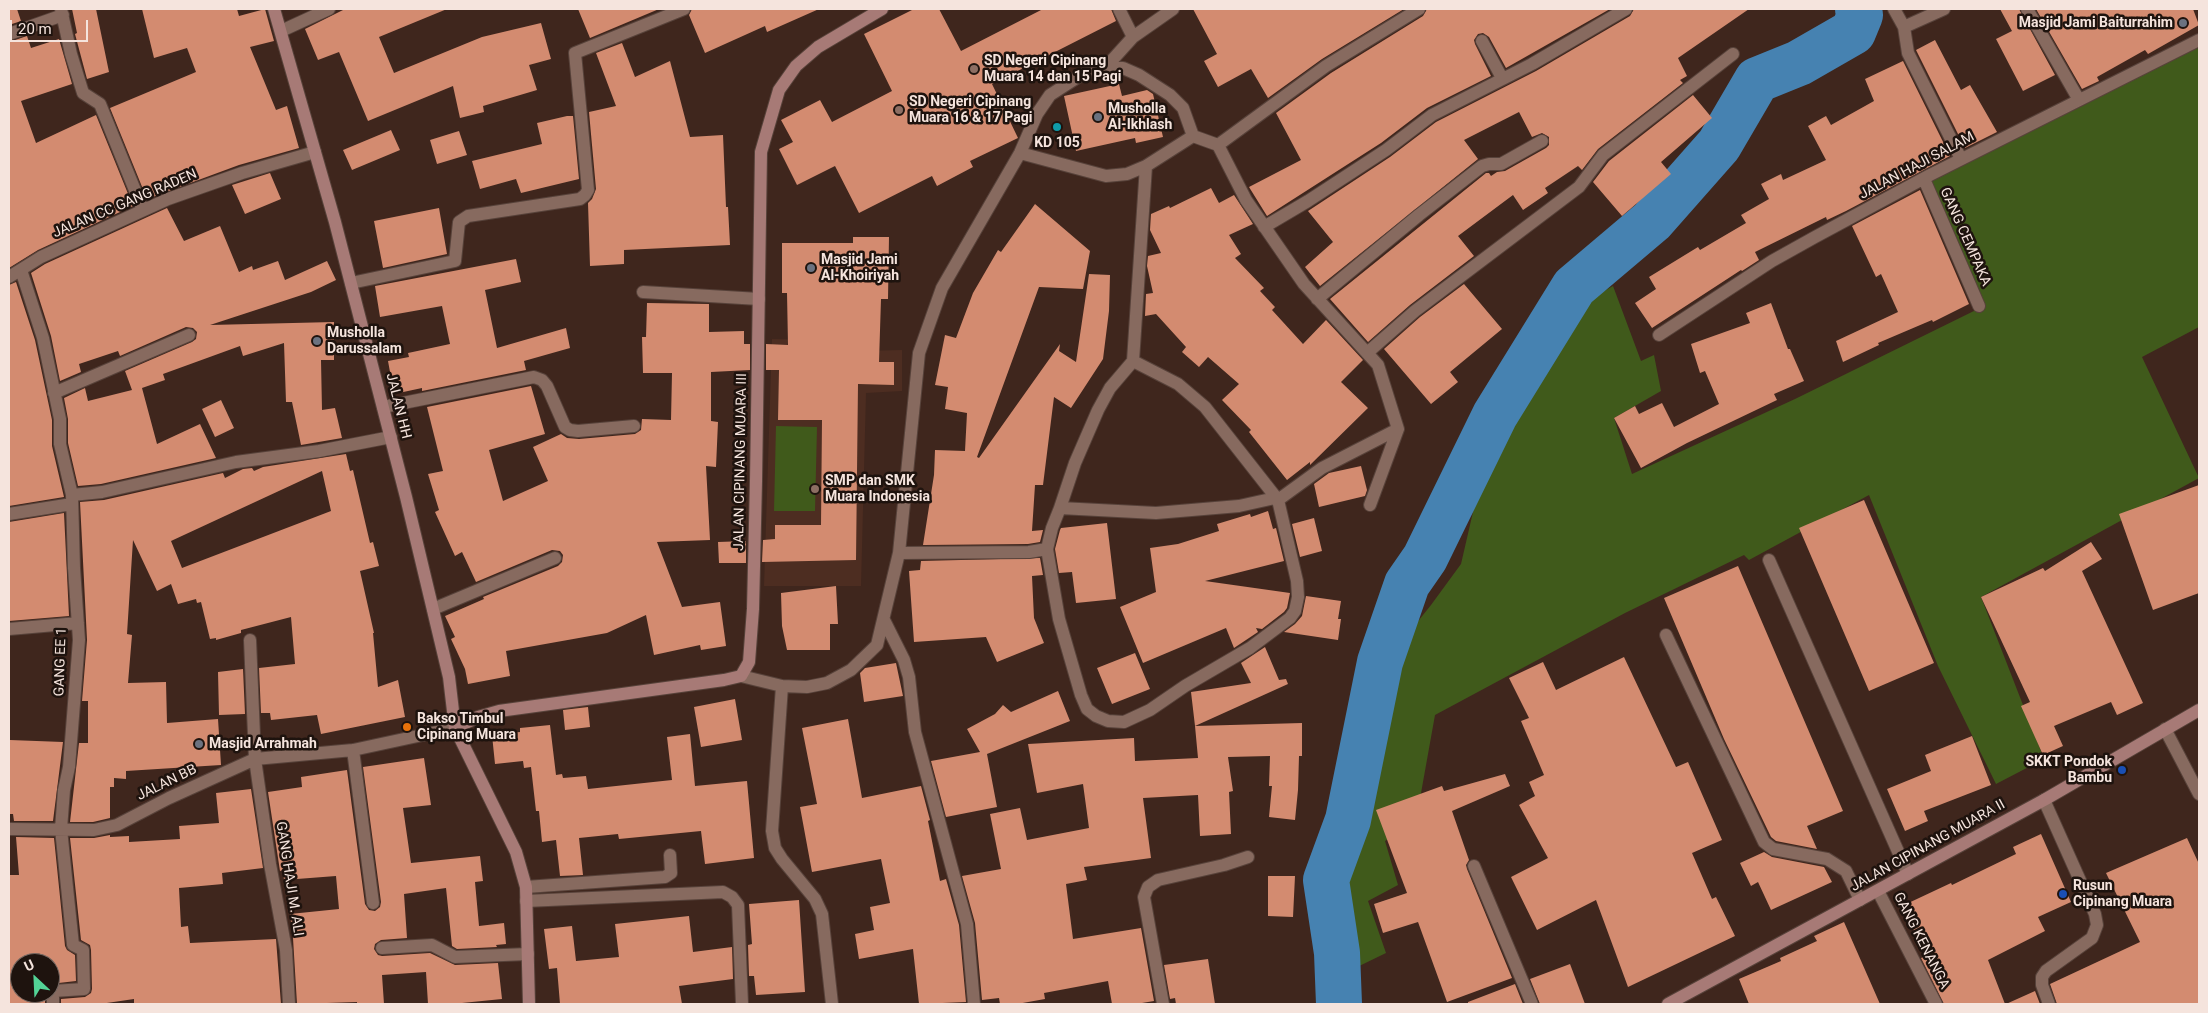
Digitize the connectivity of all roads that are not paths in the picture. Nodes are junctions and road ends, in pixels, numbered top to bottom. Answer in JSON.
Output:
{"nodes":[{"id":1,"x":274,"y":9,"type":"edge"},
{"id":2,"x":329,"y":9,"type":"edge"},
{"id":3,"x":684,"y":9,"type":"edge"},
{"id":4,"x":882,"y":9,"type":"edge"},
{"id":5,"x":1119,"y":9,"type":"edge"},
{"id":6,"x":1173,"y":9,"type":"edge"},
{"id":7,"x":1419,"y":9,"type":"edge"},
{"id":8,"x":1626,"y":9,"type":"edge"},
{"id":9,"x":1894,"y":9,"type":"edge"},
{"id":10,"x":1944,"y":9,"type":"edge"},
{"id":11,"x":2027,"y":9,"type":"edge"},
{"id":12,"x":62,"y":12,"type":"edge"},
{"id":13,"x":1904,"y":27,"type":"junction"},
{"id":14,"x":281,"y":31,"type":"junction"},
{"id":15,"x":9,"y":34,"type":"edge"},
{"id":16,"x":1133,"y":37,"type":"junction"},
{"id":17,"x":2199,"y":40,"type":"edge"},
{"id":18,"x":1482,"y":41,"type":"dead end"},
{"id":19,"x":1733,"y":54,"type":"dead end"},
{"id":20,"x":1105,"y":68,"type":"junction"},
{"id":21,"x":1502,"y":78,"type":"junction"},
{"id":22,"x":2079,"y":100,"type":"junction"},
{"id":23,"x":1193,"y":136,"type":"junction"},
{"id":24,"x":1542,"y":141,"type":"dead end"},
{"id":25,"x":1218,"y":145,"type":"junction"},
{"id":26,"x":315,"y":152,"type":"junction"},
{"id":27,"x":1020,"y":153,"type":"junction"},
{"id":28,"x":1961,"y":159,"type":"junction"},
{"id":29,"x":1146,"y":166,"type":"junction"},
{"id":30,"x":1924,"y":179,"type":"junction"},
{"id":31,"x":143,"y":210,"type":"junction"},
{"id":32,"x":1264,"y":226,"type":"junction"},
{"id":33,"x":21,"y":270,"type":"junction"},
{"id":34,"x":9,"y":277,"type":"edge"},
{"id":35,"x":351,"y":283,"type":"junction"},
{"id":36,"x":643,"y":292,"type":"dead end"},
{"id":37,"x":759,"y":299,"type":"junction"},
{"id":38,"x":1317,"y":299,"type":"junction"},
{"id":39,"x":1979,"y":306,"type":"dead end"},
{"id":40,"x":189,"y":335,"type":"dead end"},
{"id":41,"x":1659,"y":335,"type":"dead end"},
{"id":42,"x":1367,"y":353,"type":"junction"},
{"id":43,"x":1133,"y":362,"type":"junction"},
{"id":44,"x":54,"y":393,"type":"junction"},
{"id":45,"x":383,"y":407,"type":"junction"},
{"id":46,"x":634,"y":426,"type":"dead end"},
{"id":47,"x":1398,"y":429,"type":"junction"},
{"id":48,"x":390,"y":437,"type":"junction"},
{"id":49,"x":1276,"y":499,"type":"junction"},
{"id":50,"x":72,"y":500,"type":"junction"},
{"id":51,"x":1370,"y":505,"type":"dead end"},
{"id":52,"x":1060,"y":508,"type":"junction"},
{"id":53,"x":9,"y":514,"type":"edge"},
{"id":54,"x":1047,"y":550,"type":"junction"},
{"id":55,"x":899,"y":554,"type":"junction"},
{"id":56,"x":554,"y":558,"type":"dead end"},
{"id":57,"x":1770,"y":560,"type":"dead end"},
{"id":58,"x":433,"y":610,"type":"junction"},
{"id":59,"x":884,"y":620,"type":"junction"},
{"id":60,"x":78,"y":623,"type":"junction"},
{"id":61,"x":9,"y":629,"type":"edge"},
{"id":62,"x":1666,"y":635,"type":"dead end"},
{"id":63,"x":250,"y":640,"type":"dead end"},
{"id":64,"x":741,"y":676,"type":"junction"},
{"id":65,"x":782,"y":686,"type":"junction"},
{"id":66,"x":2199,"y":710,"type":"edge"},
{"id":67,"x":454,"y":728,"type":"junction"},
{"id":68,"x":2165,"y":729,"type":"junction"},
{"id":69,"x":353,"y":750,"type":"junction"},
{"id":70,"x":256,"y":759,"type":"junction"},
{"id":71,"x":2199,"y":794,"type":"edge"},
{"id":72,"x":2044,"y":800,"type":"junction"},
{"id":73,"x":9,"y":829,"type":"edge"},
{"id":74,"x":61,"y":829,"type":"junction"},
{"id":75,"x":670,"y":855,"type":"dead end"},
{"id":76,"x":1248,"y":857,"type":"dead end"},
{"id":77,"x":1474,"y":866,"type":"dead end"},
{"id":78,"x":1908,"y":874,"type":"junction"},
{"id":79,"x":526,"y":887,"type":"junction"},
{"id":80,"x":1878,"y":891,"type":"junction"},
{"id":81,"x":1860,"y":900,"type":"junction"},
{"id":82,"x":526,"y":901,"type":"junction"},
{"id":83,"x":374,"y":902,"type":"dead end"},
{"id":84,"x":382,"y":948,"type":"dead end"},
{"id":85,"x":528,"y":954,"type":"junction"},
{"id":86,"x":53,"y":1004,"type":"edge"},
{"id":87,"x":289,"y":1004,"type":"edge"},
{"id":88,"x":530,"y":1004,"type":"edge"},
{"id":89,"x":742,"y":1004,"type":"edge"},
{"id":90,"x":832,"y":1004,"type":"edge"},
{"id":91,"x":974,"y":1004,"type":"edge"},
{"id":92,"x":1163,"y":1004,"type":"edge"},
{"id":93,"x":1532,"y":1004,"type":"edge"},
{"id":94,"x":1668,"y":1004,"type":"edge"},
{"id":95,"x":1936,"y":1004,"type":"edge"},
{"id":96,"x":2049,"y":1004,"type":"edge"}],
"edges":[{"from":1,"to":14,"type":"street","name":"JALAN HH"},
{"from":2,"to":14,"type":"street"},
{"from":3,"to":35,"type":"street"},
{"from":4,"to":37,"type":"street","name":"JALAN CIPINANG MUARA III"},
{"from":5,"to":16,"type":"street"},
{"from":6,"to":16,"type":"street"},
{"from":7,"to":25,"type":"street"},
{"from":8,"to":21,"type":"street"},
{"from":9,"to":13,"type":"street"},
{"from":10,"to":13,"type":"street"},
{"from":11,"to":22,"type":"street"},
{"from":12,"to":15,"type":"street"},
{"from":12,"to":31,"type":"street"},
{"from":13,"to":28,"type":"street"},
{"from":14,"to":26,"type":"street","name":"JALAN HH"},
{"from":16,"to":20,"type":"street"},
{"from":17,"to":22,"type":"street","name":"JALAN HAJI SALAM"},
{"from":18,"to":21,"type":"street"},
{"from":19,"to":42,"type":"street"},
{"from":20,"to":23,"type":"street"},
{"from":20,"to":27,"type":"street"},
{"from":21,"to":32,"type":"street"},
{"from":22,"to":28,"type":"street","name":"JALAN HAJI SALAM"},
{"from":23,"to":25,"type":"street"},
{"from":23,"to":29,"type":"street"},
{"from":24,"to":38,"type":"street"},
{"from":25,"to":32,"type":"street"},
{"from":26,"to":31,"type":"street","name":"JALAN CC GANG RADEN"},
{"from":26,"to":35,"type":"street","name":"JALAN HH"},
{"from":27,"to":29,"type":"street"},
{"from":27,"to":55,"type":"street"},
{"from":28,"to":30,"type":"street","name":"JALAN HAJI SALAM"},
{"from":29,"to":43,"type":"street"},
{"from":30,"to":39,"type":"street","name":"GANG CEMPAKA"},
{"from":30,"to":41,"type":"street","name":"JALAN HAJI SALAM"},
{"from":31,"to":33,"type":"street","name":"JALAN CC GANG RADEN"},
{"from":32,"to":38,"type":"street"},
{"from":33,"to":34,"type":"street","name":"JALAN CC GANG RADEN"},
{"from":33,"to":44,"type":"street","name":"GANG EE 1"},
{"from":35,"to":45,"type":"street","name":"JALAN HH"},
{"from":36,"to":37,"type":"street"},
{"from":37,"to":64,"type":"street","name":"JALAN CIPINANG MUARA III"},
{"from":38,"to":42,"type":"street"},
{"from":40,"to":44,"type":"street"},
{"from":42,"to":47,"type":"street"},
{"from":43,"to":49,"type":"street"},
{"from":43,"to":52,"type":"street"},
{"from":44,"to":50,"type":"street","name":"GANG EE 1"},
{"from":45,"to":46,"type":"street"},
{"from":45,"to":48,"type":"street","name":"JALAN HH"},
{"from":47,"to":49,"type":"street"},
{"from":47,"to":51,"type":"street"},
{"from":48,"to":50,"type":"street"},
{"from":48,"to":58,"type":"street","name":"JALAN HH"},
{"from":49,"to":52,"type":"street"},
{"from":49,"to":54,"type":"street"},
{"from":50,"to":53,"type":"street"},
{"from":50,"to":60,"type":"street","name":"GANG EE 1"},
{"from":52,"to":54,"type":"street"},
{"from":54,"to":55,"type":"street"},
{"from":55,"to":59,"type":"street"},
{"from":56,"to":58,"type":"street"},
{"from":57,"to":78,"type":"street"},
{"from":58,"to":67,"type":"street","name":"JALAN HH"},
{"from":59,"to":65,"type":"street"},
{"from":59,"to":91,"type":"street"},
{"from":60,"to":61,"type":"street"},
{"from":60,"to":74,"type":"street","name":"GANG EE 1"},
{"from":62,"to":81,"type":"street"},
{"from":63,"to":70,"type":"street","name":"GANG HAJI M. ALI"},
{"from":64,"to":65,"type":"street"},
{"from":64,"to":67,"type":"street"},
{"from":65,"to":90,"type":"street"},
{"from":66,"to":68,"type":"street","name":"JALAN CIPINANG MUARA II"},
{"from":67,"to":69,"type":"street","name":"JALAN BB"},
{"from":67,"to":79,"type":"street"},
{"from":68,"to":71,"type":"street"},
{"from":68,"to":72,"type":"street","name":"JALAN CIPINANG MUARA II"},
{"from":69,"to":70,"type":"street","name":"JALAN BB"},
{"from":69,"to":83,"type":"street"},
{"from":70,"to":74,"type":"street","name":"JALAN BB"},
{"from":70,"to":87,"type":"street","name":"GANG HAJI M. ALI"},
{"from":72,"to":78,"type":"street","name":"JALAN CIPINANG MUARA II"},
{"from":72,"to":96,"type":"street"},
{"from":73,"to":74,"type":"street","name":"JALAN BB"},
{"from":74,"to":86,"type":"street","name":"GANG EE 1"},
{"from":75,"to":79,"type":"street"},
{"from":76,"to":92,"type":"street"},
{"from":77,"to":93,"type":"street"},
{"from":78,"to":80,"type":"street","name":"JALAN CIPINANG MUARA II"},
{"from":79,"to":82,"type":"street"},
{"from":80,"to":81,"type":"street","name":"JALAN CIPINANG MUARA II"},
{"from":80,"to":95,"type":"street","name":"GANG KENANGA"},
{"from":81,"to":94,"type":"street","name":"JALAN CIPINANG MUARA II"},
{"from":82,"to":85,"type":"street"},
{"from":82,"to":89,"type":"street"},
{"from":84,"to":85,"type":"street"},
{"from":85,"to":88,"type":"street"}]}
